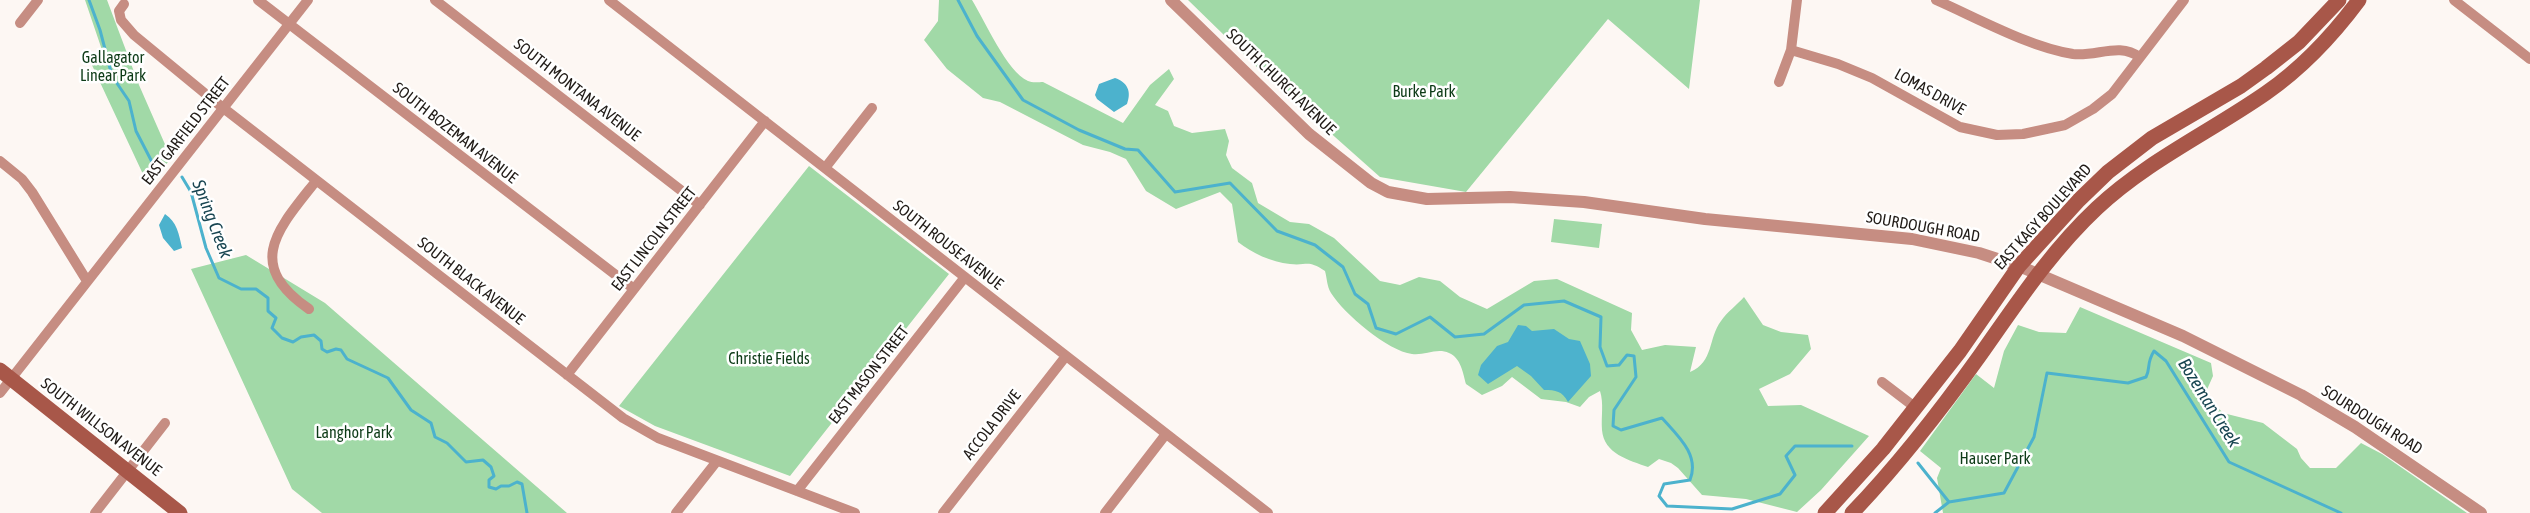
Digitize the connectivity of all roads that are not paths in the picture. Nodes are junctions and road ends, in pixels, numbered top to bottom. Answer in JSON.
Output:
{"nodes":[{"id":1,"x":38,"y":0,"type":"edge"},
{"id":2,"x":258,"y":0,"type":"edge"},
{"id":3,"x":308,"y":0,"type":"edge"},
{"id":4,"x":435,"y":0,"type":"edge"},
{"id":5,"x":609,"y":0,"type":"edge"},
{"id":6,"x":1171,"y":0,"type":"edge"},
{"id":7,"x":1797,"y":0,"type":"edge"},
{"id":8,"x":1936,"y":0,"type":"edge"},
{"id":9,"x":2184,"y":0,"type":"edge"},
{"id":10,"x":2339,"y":0,"type":"edge"},
{"id":11,"x":2359,"y":0,"type":"edge"},
{"id":12,"x":2454,"y":0,"type":"edge"},
{"id":13,"x":124,"y":4,"type":"dead end"},
{"id":14,"x":20,"y":23,"type":"dead end"},
{"id":15,"x":290,"y":24,"type":"junction"},
{"id":16,"x":1791,"y":50,"type":"junction"},
{"id":17,"x":2139,"y":57,"type":"junction"},
{"id":18,"x":2530,"y":59,"type":"edge"},
{"id":19,"x":1779,"y":82,"type":"dead end"},
{"id":20,"x":223,"y":108,"type":"junction"},
{"id":21,"x":872,"y":108,"type":"dead end"},
{"id":22,"x":765,"y":121,"type":"junction"},
{"id":23,"x":0,"y":161,"type":"edge"},
{"id":24,"x":825,"y":168,"type":"junction"},
{"id":25,"x":316,"y":181,"type":"junction"},
{"id":26,"x":1371,"y":183,"type":"joint"},
{"id":27,"x":700,"y":205,"type":"junction"},
{"id":28,"x":2019,"y":266,"type":"junction"},
{"id":29,"x":2037,"y":274,"type":"junction"},
{"id":30,"x":965,"y":277,"type":"junction"},
{"id":31,"x":87,"y":281,"type":"junction"},
{"id":32,"x":634,"y":289,"type":"junction"},
{"id":33,"x":309,"y":309,"type":"dead end"},
{"id":34,"x":1066,"y":356,"type":"junction"},
{"id":35,"x":6,"y":375,"type":"edge"},
{"id":36,"x":567,"y":375,"type":"junction"},
{"id":37,"x":1882,"y":382,"type":"dead end"},
{"id":38,"x":0,"y":393,"type":"edge"},
{"id":39,"x":1916,"y":408,"type":"junction"},
{"id":40,"x":165,"y":423,"type":"dead end"},
{"id":41,"x":1166,"y":434,"type":"junction"},
{"id":42,"x":717,"y":461,"type":"junction"},
{"id":43,"x":128,"y":471,"type":"junction"},
{"id":44,"x":797,"y":491,"type":"junction"},
{"id":45,"x":95,"y":513,"type":"edge"},
{"id":46,"x":180,"y":513,"type":"edge"},
{"id":47,"x":676,"y":513,"type":"edge"},
{"id":48,"x":855,"y":513,"type":"edge"},
{"id":49,"x":943,"y":513,"type":"edge"},
{"id":50,"x":1105,"y":513,"type":"edge"},
{"id":51,"x":1268,"y":513,"type":"edge"},
{"id":52,"x":1825,"y":513,"type":"edge"},
{"id":53,"x":1852,"y":513,"type":"edge"},
{"id":54,"x":2481,"y":513,"type":"edge"}],
"edges":[{"from":1,"to":14,"type":"street"},
{"from":2,"to":15,"type":"street","name":"SOUTH BOZEMAN AVENUE"},
{"from":3,"to":15,"type":"street","name":"EAST GARFIELD STREET"},
{"from":4,"to":27,"type":"street","name":"SOUTH MONTANA AVENUE"},
{"from":5,"to":22,"type":"street","name":"SOUTH ROUSE AVENUE"},
{"from":6,"to":26,"type":"street","name":"SOUTH CHURCH AVENUE"},
{"from":7,"to":16,"type":"street"},
{"from":8,"to":17,"type":"street"},
{"from":9,"to":17,"type":"street","name":"LOMAS DRIVE"},
{"from":10,"to":28,"type":"main road","name":"EAST KAGY BOULEVARD"},
{"from":11,"to":29,"type":"main road","name":"EAST KAGY BOULEVARD"},
{"from":12,"to":18,"type":"street"},
{"from":13,"to":20,"type":"street","name":"SOUTH BLACK AVENUE"},
{"from":15,"to":20,"type":"street","name":"EAST GARFIELD STREET"},
{"from":15,"to":32,"type":"street","name":"SOUTH BOZEMAN AVENUE"},
{"from":16,"to":17,"type":"street","name":"LOMAS DRIVE"},
{"from":16,"to":19,"type":"street"},
{"from":20,"to":25,"type":"street","name":"SOUTH BLACK AVENUE"},
{"from":20,"to":31,"type":"street","name":"EAST GARFIELD STREET"},
{"from":21,"to":24,"type":"street"},
{"from":22,"to":24,"type":"street","name":"SOUTH ROUSE AVENUE"},
{"from":22,"to":27,"type":"street","name":"EAST LINCOLN STREET"},
{"from":23,"to":31,"type":"street"},
{"from":24,"to":30,"type":"street","name":"SOUTH ROUSE AVENUE"},
{"from":25,"to":33,"type":"street"},
{"from":25,"to":36,"type":"street","name":"SOUTH BLACK AVENUE"},
{"from":26,"to":28,"type":"street","name":"SOURDOUGH ROAD"},
{"from":27,"to":32,"type":"street","name":"EAST LINCOLN STREET"},
{"from":28,"to":29,"type":"street","name":"SOURDOUGH ROAD"},
{"from":28,"to":39,"type":"main road","name":"EAST KAGY BOULEVARD"},
{"from":29,"to":53,"type":"main road","name":"EAST KAGY BOULEVARD"},
{"from":29,"to":54,"type":"street","name":"SOURDOUGH ROAD"},
{"from":30,"to":34,"type":"street","name":"SOUTH ROUSE AVENUE"},
{"from":30,"to":44,"type":"street","name":"EAST MASON STREET"},
{"from":31,"to":35,"type":"street","name":"EAST GARFIELD STREET"},
{"from":32,"to":36,"type":"street","name":"EAST LINCOLN STREET"},
{"from":34,"to":41,"type":"street","name":"SOUTH ROUSE AVENUE"},
{"from":34,"to":49,"type":"street","name":"ACCOLA DRIVE"},
{"from":35,"to":38,"type":"street","name":"EAST GARFIELD STREET"},
{"from":35,"to":43,"type":"main road","name":"SOUTH WILLSON AVENUE"},
{"from":36,"to":42,"type":"street","name":"SOUTH BLACK AVENUE"},
{"from":37,"to":39,"type":"street"},
{"from":39,"to":52,"type":"main road","name":"EAST KAGY BOULEVARD"},
{"from":40,"to":43,"type":"street"},
{"from":41,"to":50,"type":"street"},
{"from":41,"to":51,"type":"street","name":"SOUTH ROUSE AVENUE"},
{"from":42,"to":44,"type":"street","name":"SOUTH BLACK AVENUE"},
{"from":42,"to":47,"type":"street"},
{"from":43,"to":45,"type":"street"},
{"from":43,"to":46,"type":"main road","name":"SOUTH WILLSON AVENUE"},
{"from":44,"to":48,"type":"street","name":"SOUTH BLACK AVENUE"}]}
